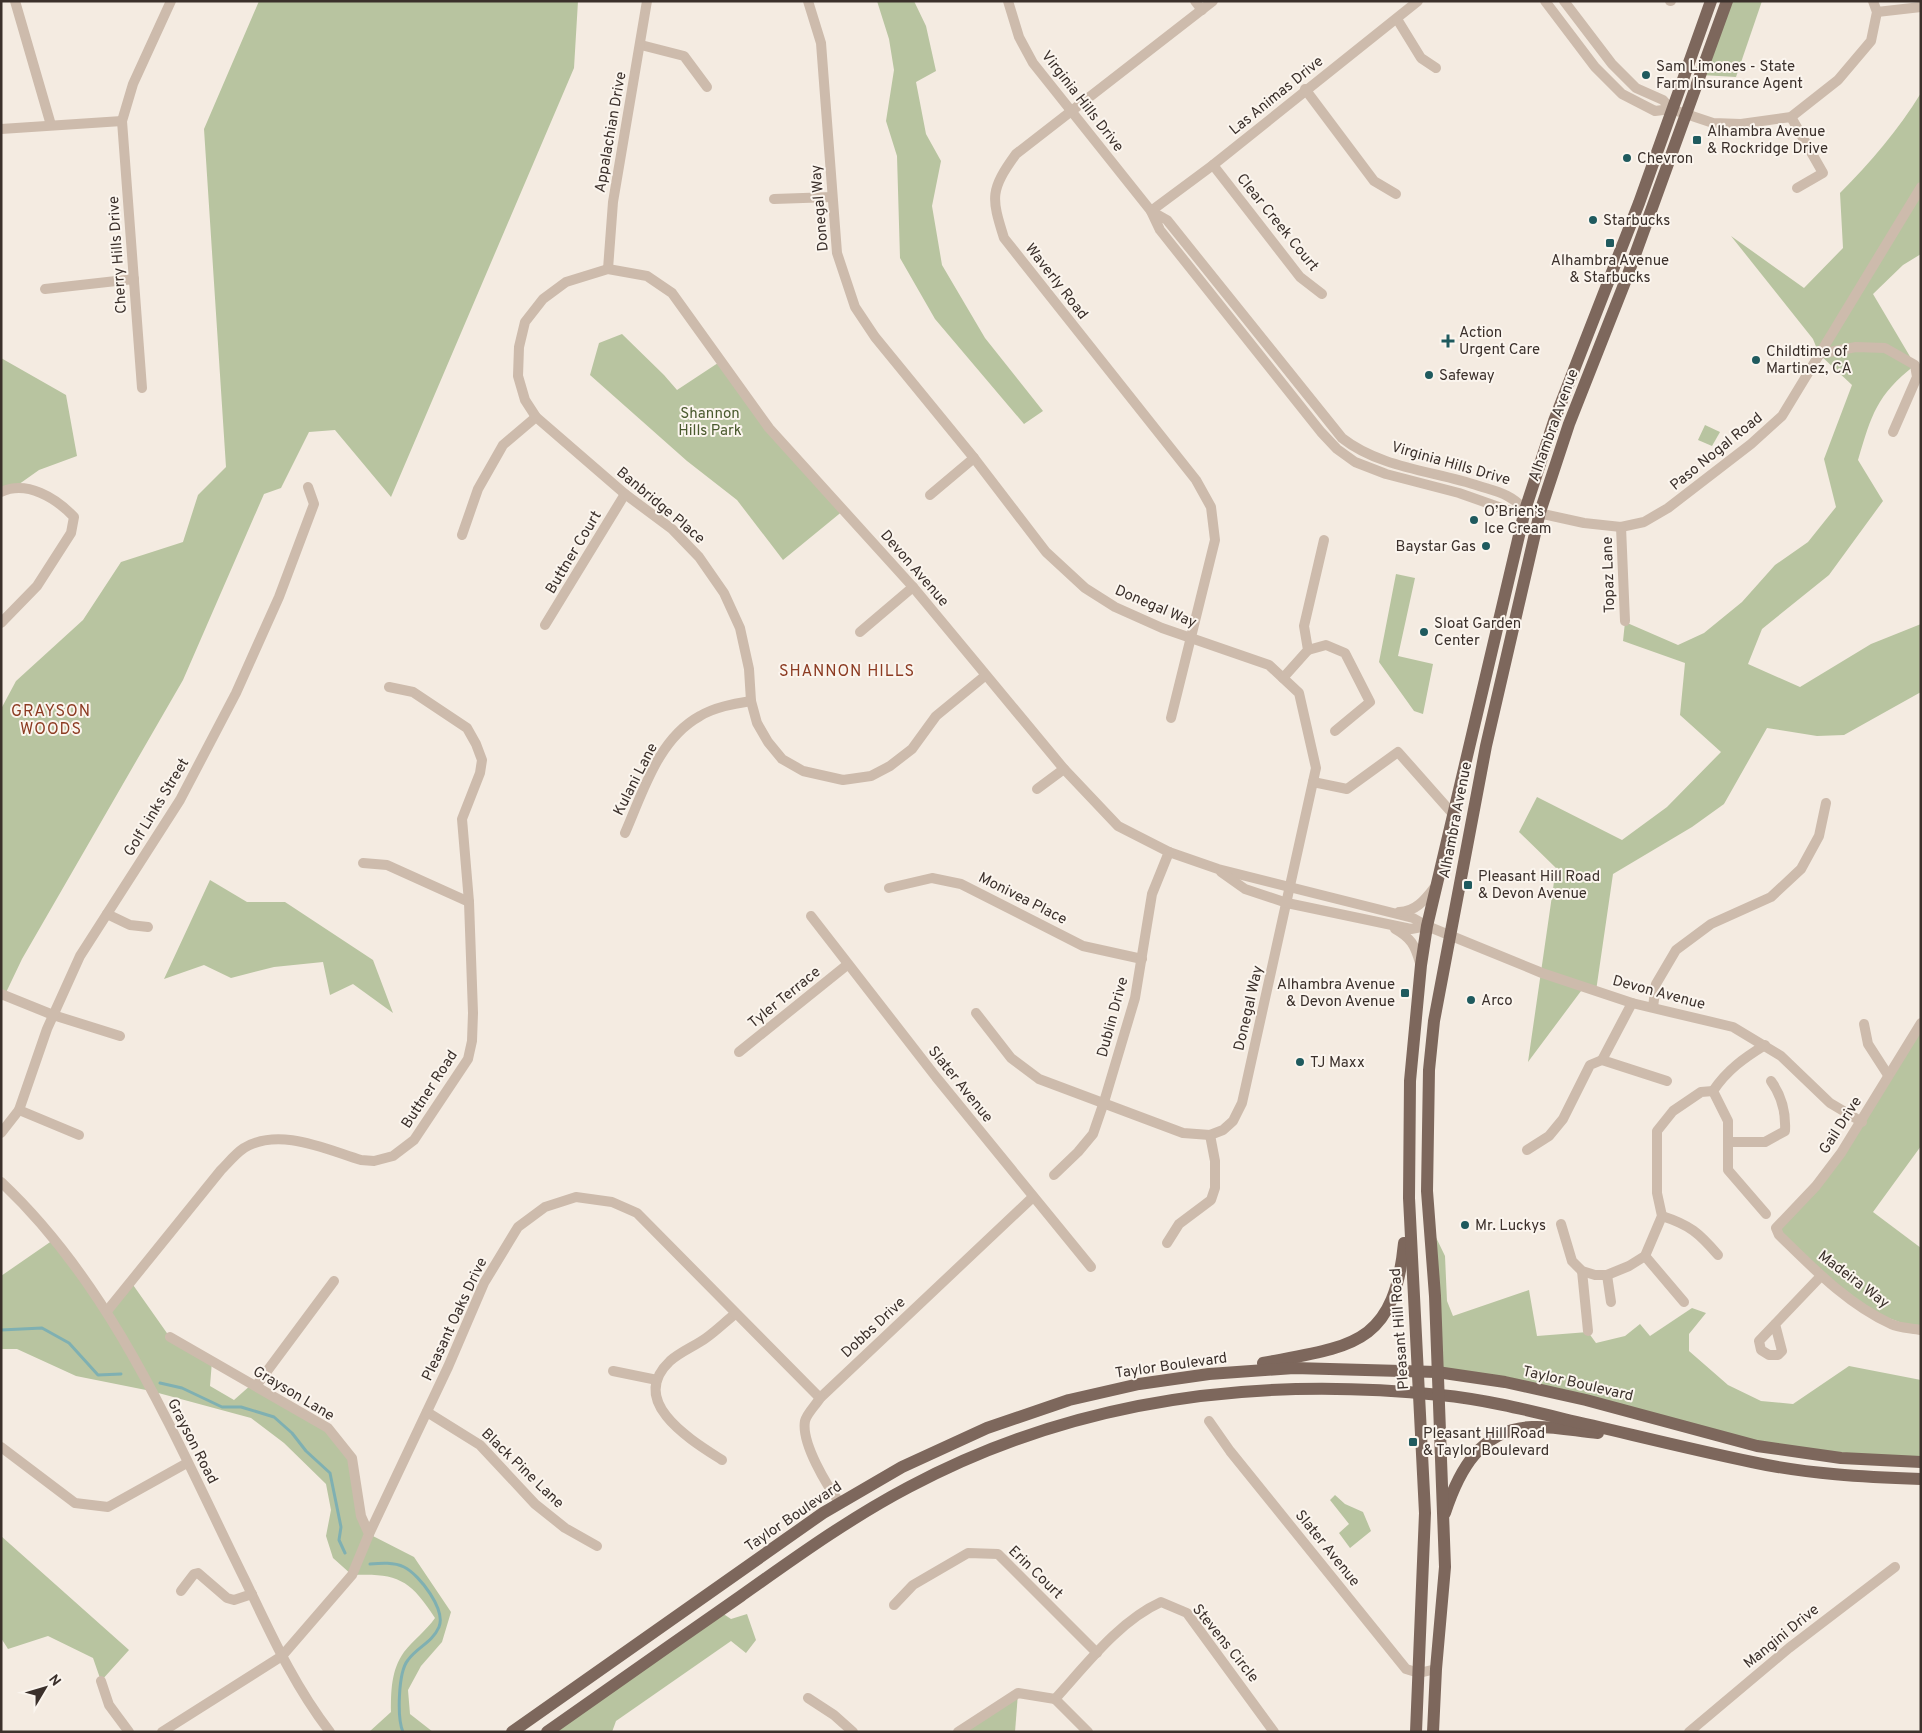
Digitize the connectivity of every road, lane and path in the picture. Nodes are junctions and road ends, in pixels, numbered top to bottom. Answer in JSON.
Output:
{"nodes":[{"id":1,"x":15,"y":1,"type":"edge"},
{"id":2,"x":171,"y":1,"type":"edge"},
{"id":3,"x":647,"y":1,"type":"edge"},
{"id":4,"x":808,"y":1,"type":"edge"},
{"id":5,"x":1008,"y":1,"type":"edge"},
{"id":6,"x":1195,"y":1,"type":"edge"},
{"id":7,"x":1212,"y":1,"type":"edge"},
{"id":8,"x":1418,"y":1,"type":"edge"},
{"id":9,"x":1545,"y":1,"type":"edge"},
{"id":10,"x":1564,"y":1,"type":"edge"},
{"id":11,"x":1711,"y":1,"type":"edge"},
{"id":12,"x":1727,"y":1,"type":"edge"},
{"id":13,"x":1874,"y":1,"type":"edge"},
{"id":14,"x":1921,"y":7,"type":"edge"},
{"id":15,"x":1202,"y":10,"type":"junction"},
{"id":16,"x":1876,"y":12,"type":"junction"},
{"id":17,"x":1396,"y":19,"type":"junction"},
{"id":18,"x":641,"y":45,"type":"junction"},
{"id":19,"x":1436,"y":68,"type":"dead end"},
{"id":20,"x":707,"y":87,"type":"dead end"},
{"id":21,"x":1305,"y":89,"type":"junction"},
{"id":22,"x":1671,"y":109,"type":"junction"},
{"id":23,"x":1070,"y":112,"type":"junction"},
{"id":24,"x":1687,"y":115,"type":"junction"},
{"id":25,"x":1791,"y":117,"type":"junction"},
{"id":26,"x":122,"y":121,"type":"junction"},
{"id":27,"x":51,"y":125,"type":"junction"},
{"id":28,"x":1,"y":129,"type":"edge"},
{"id":29,"x":1213,"y":165,"type":"junction"},
{"id":30,"x":1921,"y":187,"type":"edge"},
{"id":31,"x":1797,"y":188,"type":"dead end"},
{"id":32,"x":1396,"y":194,"type":"dead end"},
{"id":33,"x":832,"y":196,"type":"junction"},
{"id":34,"x":774,"y":199,"type":"dead end"},
{"id":35,"x":1151,"y":211,"type":"junction"},
{"id":36,"x":608,"y":269,"type":"junction"},
{"id":37,"x":134,"y":279,"type":"junction"},
{"id":38,"x":45,"y":289,"type":"dead end"},
{"id":39,"x":1322,"y":294,"type":"dead end"},
{"id":40,"x":1819,"y":354,"type":"junction"},
{"id":41,"x":142,"y":388,"type":"dead end"},
{"id":42,"x":536,"y":417,"type":"junction"},
{"id":43,"x":1893,"y":432,"type":"dead end"},
{"id":44,"x":974,"y":458,"type":"junction"},
{"id":45,"x":308,"y":487,"type":"dead end"},
{"id":46,"x":1,"y":492,"type":"edge"},
{"id":47,"x":625,"y":494,"type":"junction"},
{"id":48,"x":930,"y":495,"type":"dead end"},
{"id":49,"x":1526,"y":510,"type":"junction"},
{"id":50,"x":1540,"y":512,"type":"junction"},
{"id":51,"x":1621,"y":527,"type":"junction"},
{"id":52,"x":462,"y":536,"type":"dead end"},
{"id":53,"x":1324,"y":540,"type":"dead end"},
{"id":54,"x":913,"y":587,"type":"junction"},
{"id":55,"x":1625,"y":621,"type":"dead end"},
{"id":56,"x":1,"y":623,"type":"edge"},
{"id":57,"x":545,"y":625,"type":"dead end"},
{"id":58,"x":860,"y":632,"type":"dead end"},
{"id":59,"x":1192,"y":638,"type":"junction"},
{"id":60,"x":1308,"y":650,"type":"junction"},
{"id":61,"x":986,"y":675,"type":"junction"},
{"id":62,"x":1282,"y":678,"type":"junction"},
{"id":63,"x":389,"y":687,"type":"dead end"},
{"id":64,"x":751,"y":701,"type":"junction"},
{"id":65,"x":1171,"y":718,"type":"dead end"},
{"id":66,"x":1335,"y":731,"type":"dead end"},
{"id":67,"x":1064,"y":769,"type":"junction"},
{"id":68,"x":1313,"y":782,"type":"junction"},
{"id":69,"x":1037,"y":789,"type":"dead end"},
{"id":70,"x":1826,"y":804,"type":"dead end"},
{"id":71,"x":1452,"y":813,"type":"junction"},
{"id":72,"x":625,"y":833,"type":"dead end"},
{"id":73,"x":1170,"y":852,"type":"junction"},
{"id":74,"x":362,"y":863,"type":"dead end"},
{"id":75,"x":1218,"y":870,"type":"junction"},
{"id":76,"x":1292,"y":886,"type":"junction"},
{"id":77,"x":1435,"y":887,"type":"junction"},
{"id":78,"x":889,"y":888,"type":"dead end"},
{"id":79,"x":470,"y":902,"type":"junction"},
{"id":80,"x":1287,"y":904,"type":"junction"},
{"id":81,"x":1390,"y":912,"type":"junction"},
{"id":82,"x":107,"y":914,"type":"junction"},
{"id":83,"x":810,"y":916,"type":"dead end"},
{"id":84,"x":1385,"y":924,"type":"junction"},
{"id":85,"x":1427,"y":926,"type":"junction"},
{"id":86,"x":148,"y":927,"type":"dead end"},
{"id":87,"x":1450,"y":934,"type":"junction"},
{"id":88,"x":1142,"y":959,"type":"junction"},
{"id":89,"x":847,"y":965,"type":"junction"},
{"id":90,"x":1421,"y":965,"type":"junction"},
{"id":91,"x":1,"y":994,"type":"edge"},
{"id":92,"x":1632,"y":1003,"type":"junction"},
{"id":93,"x":1653,"y":1007,"type":"junction"},
{"id":94,"x":976,"y":1013,"type":"dead end"},
{"id":95,"x":53,"y":1015,"type":"junction"},
{"id":96,"x":1921,"y":1022,"type":"edge"},
{"id":97,"x":1864,"y":1024,"type":"dead end"},
{"id":98,"x":120,"y":1036,"type":"dead end"},
{"id":99,"x":1765,"y":1045,"type":"junction"},
{"id":100,"x":739,"y":1052,"type":"dead end"},
{"id":101,"x":1602,"y":1060,"type":"junction"},
{"id":102,"x":1888,"y":1076,"type":"junction"},
{"id":103,"x":1667,"y":1081,"type":"dead end"},
{"id":104,"x":1771,"y":1081,"type":"dead end"},
{"id":105,"x":1713,"y":1091,"type":"junction"},
{"id":106,"x":1104,"y":1102,"type":"junction"},
{"id":107,"x":19,"y":1110,"type":"junction"},
{"id":108,"x":1862,"y":1122,"type":"junction"},
{"id":109,"x":1,"y":1133,"type":"edge"},
{"id":110,"x":79,"y":1135,"type":"dead end"},
{"id":111,"x":1210,"y":1135,"type":"junction"},
{"id":112,"x":1729,"y":1142,"type":"junction"},
{"id":113,"x":1527,"y":1150,"type":"dead end"},
{"id":114,"x":1054,"y":1175,"type":"dead end"},
{"id":115,"x":1,"y":1182,"type":"edge"},
{"id":116,"x":1033,"y":1197,"type":"junction"},
{"id":117,"x":1409,"y":1198,"type":"junction"},
{"id":118,"x":1766,"y":1214,"type":"dead end"},
{"id":119,"x":1662,"y":1216,"type":"junction"},
{"id":120,"x":1561,"y":1224,"type":"dead end"},
{"id":121,"x":1779,"y":1235,"type":"joint"},
{"id":122,"x":1167,"y":1243,"type":"dead end"},
{"id":123,"x":1718,"y":1255,"type":"dead end"},
{"id":124,"x":1645,"y":1256,"type":"junction"},
{"id":125,"x":1091,"y":1267,"type":"dead end"},
{"id":126,"x":1582,"y":1271,"type":"junction"},
{"id":127,"x":1607,"y":1275,"type":"junction"},
{"id":128,"x":1821,"y":1276,"type":"junction"},
{"id":129,"x":334,"y":1281,"type":"dead end"},
{"id":130,"x":1612,"y":1302,"type":"dead end"},
{"id":131,"x":1684,"y":1302,"type":"dead end"},
{"id":132,"x":107,"y":1311,"type":"junction"},
{"id":133,"x":735,"y":1314,"type":"junction"},
{"id":134,"x":1775,"y":1324,"type":"dead end"},
{"id":135,"x":1921,"y":1330,"type":"edge"},
{"id":136,"x":1588,"y":1331,"type":"dead end"},
{"id":137,"x":170,"y":1337,"type":"dead end"},
{"id":138,"x":613,"y":1371,"type":"dead end"},
{"id":139,"x":1419,"y":1371,"type":"junction"},
{"id":140,"x":1437,"y":1372,"type":"junction"},
{"id":141,"x":1209,"y":1374,"type":"junction"},
{"id":142,"x":657,"y":1380,"type":"junction"},
{"id":143,"x":256,"y":1386,"type":"junction"},
{"id":144,"x":1420,"y":1394,"type":"junction"},
{"id":145,"x":1440,"y":1394,"type":"junction"},
{"id":146,"x":820,"y":1398,"type":"junction"},
{"id":147,"x":427,"y":1412,"type":"junction"},
{"id":148,"x":1210,"y":1421,"type":"dead end"},
{"id":149,"x":1633,"y":1435,"type":"junction"},
{"id":150,"x":1,"y":1447,"type":"edge"},
{"id":151,"x":722,"y":1460,"type":"dead end"},
{"id":152,"x":1921,"y":1462,"type":"edge"},
{"id":153,"x":187,"y":1463,"type":"junction"},
{"id":154,"x":1921,"y":1479,"type":"edge"},
{"id":155,"x":840,"y":1503,"type":"junction"},
{"id":156,"x":1442,"y":1522,"type":"junction"},
{"id":157,"x":369,"y":1534,"type":"junction"},
{"id":158,"x":597,"y":1546,"type":"dead end"},
{"id":159,"x":1895,"y":1566,"type":"dead end"},
{"id":160,"x":181,"y":1591,"type":"dead end"},
{"id":161,"x":252,"y":1594,"type":"junction"},
{"id":162,"x":894,"y":1605,"type":"dead end"},
{"id":163,"x":1097,"y":1653,"type":"junction"},
{"id":164,"x":282,"y":1656,"type":"junction"},
{"id":165,"x":1436,"y":1669,"type":"junction"},
{"id":166,"x":1419,"y":1673,"type":"junction"},
{"id":167,"x":101,"y":1681,"type":"dead end"},
{"id":168,"x":808,"y":1698,"type":"dead end"},
{"id":169,"x":1055,"y":1699,"type":"junction"},
{"id":170,"x":129,"y":1732,"type":"edge"},
{"id":171,"x":162,"y":1732,"type":"edge"},
{"id":172,"x":330,"y":1732,"type":"edge"},
{"id":173,"x":512,"y":1732,"type":"edge"},
{"id":174,"x":547,"y":1732,"type":"edge"},
{"id":175,"x":854,"y":1732,"type":"edge"},
{"id":176,"x":958,"y":1732,"type":"edge"},
{"id":177,"x":1088,"y":1732,"type":"edge"},
{"id":178,"x":1274,"y":1732,"type":"edge"},
{"id":179,"x":1416,"y":1732,"type":"edge"},
{"id":180,"x":1433,"y":1732,"type":"edge"},
{"id":181,"x":1689,"y":1732,"type":"edge"}],
"edges":[{"from":1,"to":27,"type":"street"},
{"from":2,"to":26,"type":"street"},
{"from":3,"to":18,"type":"street","name":"Appalachian Drive"},
{"from":4,"to":33,"type":"street","name":"Donegal Way"},
{"from":5,"to":23,"type":"street","name":"Virginia Hills Drive"},
{"from":6,"to":15,"type":"street"},
{"from":7,"to":15,"type":"street","name":"Waverly Road"},
{"from":8,"to":17,"type":"street","name":"Las Animas Drive"},
{"from":9,"to":22,"type":"street"},
{"from":10,"to":22,"type":"street"},
{"from":11,"to":22,"type":"main road","name":"Alhambra Avenue"},
{"from":12,"to":24,"type":"main road","name":"Alhambra Avenue"},
{"from":13,"to":16,"type":"street"},
{"from":14,"to":16,"type":"street"},
{"from":15,"to":23,"type":"street","name":"Waverly Road"},
{"from":16,"to":25,"type":"street"},
{"from":17,"to":19,"type":"street"},
{"from":17,"to":21,"type":"street","name":"Las Animas Drive"},
{"from":18,"to":20,"type":"street"},
{"from":18,"to":36,"type":"street","name":"Appalachian Drive"},
{"from":21,"to":29,"type":"street","name":"Las Animas Drive"},
{"from":21,"to":32,"type":"street"},
{"from":22,"to":24,"type":"street"},
{"from":22,"to":49,"type":"main road","name":"Alhambra Avenue"},
{"from":23,"to":35,"type":"street","name":"Virginia Hills Drive"},
{"from":23,"to":59,"type":"street","name":"Waverly Road"},
{"from":24,"to":25,"type":"street"},
{"from":24,"to":50,"type":"main road","name":"Alhambra Avenue"},
{"from":25,"to":31,"type":"street"},
{"from":26,"to":27,"type":"street"},
{"from":26,"to":37,"type":"street","name":"Cherry Hills Drive"},
{"from":27,"to":28,"type":"street"},
{"from":29,"to":35,"type":"street","name":"Las Animas Drive"},
{"from":29,"to":39,"type":"street","name":"Clear Creek Court"},
{"from":30,"to":40,"type":"street","name":"Paso Nogal Road"},
{"from":33,"to":34,"type":"street"},
{"from":33,"to":44,"type":"street","name":"Donegal Way"},
{"from":35,"to":49,"type":"street","name":"Virginia Hills Drive"},
{"from":35,"to":49,"type":"street","name":"Virginia Hills Drive"},
{"from":36,"to":42,"type":"street","name":"Banbridge Place"},
{"from":36,"to":54,"type":"street","name":"Devon Avenue"},
{"from":37,"to":38,"type":"street"},
{"from":37,"to":41,"type":"street","name":"Cherry Hills Drive"},
{"from":40,"to":43,"type":"street"},
{"from":40,"to":51,"type":"street","name":"Paso Nogal Road"},
{"from":42,"to":47,"type":"street","name":"Banbridge Place"},
{"from":42,"to":52,"type":"street"},
{"from":44,"to":48,"type":"street"},
{"from":44,"to":59,"type":"street","name":"Donegal Way"},
{"from":45,"to":82,"type":"street","name":"Golf Links Street"},
{"from":46,"to":56,"type":"street"},
{"from":47,"to":57,"type":"street","name":"Buttner Court"},
{"from":47,"to":64,"type":"street","name":"Banbridge Place"},
{"from":49,"to":50,"type":"street","name":"Paso Nogal Road"},
{"from":49,"to":71,"type":"main road","name":"Alhambra Avenue"},
{"from":50,"to":51,"type":"street","name":"Paso Nogal Road"},
{"from":50,"to":87,"type":"main road","name":"Alhambra Avenue"},
{"from":51,"to":55,"type":"street","name":"Topaz Lane"},
{"from":53,"to":60,"type":"street"},
{"from":54,"to":58,"type":"street"},
{"from":54,"to":61,"type":"street","name":"Devon Avenue"},
{"from":59,"to":62,"type":"street","name":"Donegal Way"},
{"from":59,"to":65,"type":"street","name":"Waverly Road"},
{"from":60,"to":62,"type":"street"},
{"from":60,"to":66,"type":"street"},
{"from":61,"to":64,"type":"street","name":"Banbridge Place"},
{"from":61,"to":67,"type":"street","name":"Devon Avenue"},
{"from":62,"to":68,"type":"street","name":"Donegal Way"},
{"from":63,"to":79,"type":"street","name":"Buttner Road"},
{"from":64,"to":72,"type":"street","name":"Kulani Lane"},
{"from":67,"to":69,"type":"street"},
{"from":67,"to":73,"type":"street","name":"Devon Avenue"},
{"from":68,"to":71,"type":"street"},
{"from":68,"to":76,"type":"street","name":"Donegal Way"},
{"from":70,"to":93,"type":"street"},
{"from":71,"to":77,"type":"main road","name":"Alhambra Avenue"},
{"from":73,"to":75,"type":"street","name":"Devon Avenue"},
{"from":73,"to":88,"type":"street","name":"Dublin Drive"},
{"from":74,"to":79,"type":"street"},
{"from":75,"to":76,"type":"street","name":"Devon Avenue"},
{"from":75,"to":80,"type":"street","name":"Devon Avenue"},
{"from":76,"to":80,"type":"street","name":"Donegal Way"},
{"from":76,"to":81,"type":"street","name":"Devon Avenue"},
{"from":77,"to":81,"type":"street","name":"Devon Avenue"},
{"from":77,"to":85,"type":"main road","name":"Alhambra Avenue"},
{"from":78,"to":88,"type":"street","name":"Monivea Place"},
{"from":79,"to":132,"type":"street","name":"Buttner Road"},
{"from":80,"to":84,"type":"street","name":"Devon Avenue"},
{"from":80,"to":111,"type":"street","name":"Donegal Way"},
{"from":81,"to":85,"type":"street","name":"Devon Avenue"},
{"from":82,"to":86,"type":"street"},
{"from":82,"to":95,"type":"street","name":"Golf Links Street"},
{"from":83,"to":89,"type":"street","name":"Slater Avenue"},
{"from":84,"to":85,"type":"street","name":"Devon Avenue"},
{"from":84,"to":90,"type":"street","name":"Devon Avenue"},
{"from":85,"to":87,"type":"street","name":"Devon Avenue"},
{"from":85,"to":90,"type":"main road","name":"Pleasant Hill Road"},
{"from":87,"to":92,"type":"street","name":"Devon Avenue"},
{"from":87,"to":140,"type":"main road"},
{"from":88,"to":106,"type":"street","name":"Dublin Drive"},
{"from":89,"to":100,"type":"street","name":"Tyler Terrace"},
{"from":89,"to":116,"type":"street","name":"Slater Avenue"},
{"from":90,"to":117,"type":"main road","name":"Pleasant Hill Road"},
{"from":91,"to":95,"type":"street"},
{"from":92,"to":93,"type":"street","name":"Devon Avenue"},
{"from":92,"to":101,"type":"street"},
{"from":93,"to":99,"type":"street","name":"Devon Avenue"},
{"from":94,"to":106,"type":"street"},
{"from":95,"to":98,"type":"street"},
{"from":95,"to":107,"type":"street","name":"Golf Links Street"},
{"from":96,"to":102,"type":"street","name":"Gail Drive"},
{"from":97,"to":102,"type":"street"},
{"from":99,"to":105,"type":"street"},
{"from":99,"to":108,"type":"street","name":"Devon Avenue"},
{"from":101,"to":103,"type":"street"},
{"from":101,"to":113,"type":"street"},
{"from":102,"to":108,"type":"street","name":"Gail Drive"},
{"from":104,"to":112,"type":"street"},
{"from":105,"to":112,"type":"street"},
{"from":105,"to":119,"type":"street"},
{"from":106,"to":111,"type":"street"},
{"from":106,"to":114,"type":"street","name":"Dublin Drive"},
{"from":107,"to":109,"type":"street","name":"Golf Links Street"},
{"from":107,"to":110,"type":"street"},
{"from":108,"to":121,"type":"street","name":"Gail Drive"},
{"from":111,"to":122,"type":"street"},
{"from":112,"to":118,"type":"street"},
{"from":115,"to":132,"type":"street","name":"Grayson Road"},
{"from":116,"to":125,"type":"street","name":"Slater Avenue"},
{"from":116,"to":146,"type":"street","name":"Dobbs Drive"},
{"from":117,"to":139,"type":"main road","name":"Pleasant Hill Road"},
{"from":117,"to":141,"type":"main road"},
{"from":119,"to":123,"type":"street"},
{"from":119,"to":124,"type":"street"},
{"from":120,"to":126,"type":"street"},
{"from":121,"to":128,"type":"street","name":"Madeira Way"},
{"from":124,"to":127,"type":"street"},
{"from":124,"to":131,"type":"street"},
{"from":126,"to":127,"type":"street"},
{"from":126,"to":136,"type":"street"},
{"from":127,"to":130,"type":"street"},
{"from":128,"to":134,"type":"street"},
{"from":128,"to":135,"type":"street","name":"Madeira Way"},
{"from":129,"to":143,"type":"street"},
{"from":132,"to":153,"type":"street","name":"Grayson Road"},
{"from":133,"to":142,"type":"street"},
{"from":133,"to":146,"type":"street","name":"Pleasant Oaks Drive"},
{"from":133,"to":147,"type":"street","name":"Pleasant Oaks Drive"},
{"from":137,"to":143,"type":"street","name":"Grayson Lane"},
{"from":138,"to":142,"type":"street"},
{"from":139,"to":140,"type":"main road","name":"Taylor Boulevard"},
{"from":139,"to":141,"type":"main road","name":"Taylor Boulevard"},
{"from":139,"to":144,"type":"main road","name":"Pleasant Hill Road"},
{"from":140,"to":145,"type":"main road"},
{"from":140,"to":152,"type":"main road","name":"Taylor Boulevard"},
{"from":141,"to":155,"type":"main road","name":"Taylor Boulevard"},
{"from":142,"to":151,"type":"street"},
{"from":143,"to":157,"type":"street","name":"Grayson Lane"},
{"from":144,"to":145,"type":"main road"},
{"from":144,"to":166,"type":"main road","name":"Pleasant Hill Road"},
{"from":144,"to":174,"type":"main road"},
{"from":145,"to":149,"type":"main road"},
{"from":145,"to":156,"type":"main road"},
{"from":146,"to":155,"type":"street","name":"Dobbs Drive"},
{"from":147,"to":157,"type":"street","name":"Pleasant Oaks Drive"},
{"from":147,"to":158,"type":"street","name":"Black Pine Lane"},
{"from":148,"to":166,"type":"street","name":"Slater Avenue"},
{"from":149,"to":154,"type":"main road"},
{"from":149,"to":156,"type":"main road"},
{"from":150,"to":153,"type":"street"},
{"from":153,"to":161,"type":"street","name":"Grayson Road"},
{"from":155,"to":173,"type":"main road","name":"Taylor Boulevard"},
{"from":156,"to":165,"type":"main road"},
{"from":157,"to":164,"type":"street"},
{"from":159,"to":181,"type":"street","name":"Mangini Drive"},
{"from":160,"to":161,"type":"street"},
{"from":161,"to":164,"type":"street","name":"Grayson Road"},
{"from":162,"to":163,"type":"street","name":"Erin Court"},
{"from":163,"to":169,"type":"street","name":"Stevens Circle"},
{"from":163,"to":178,"type":"street","name":"Stevens Circle"},
{"from":164,"to":171,"type":"street"},
{"from":164,"to":172,"type":"street","name":"Grayson Road"},
{"from":165,"to":166,"type":"street"},
{"from":165,"to":180,"type":"main road"},
{"from":166,"to":179,"type":"main road","name":"Pleasant Hill Road"},
{"from":167,"to":170,"type":"street"},
{"from":168,"to":175,"type":"street"},
{"from":169,"to":176,"type":"street"},
{"from":169,"to":177,"type":"street"}]}
